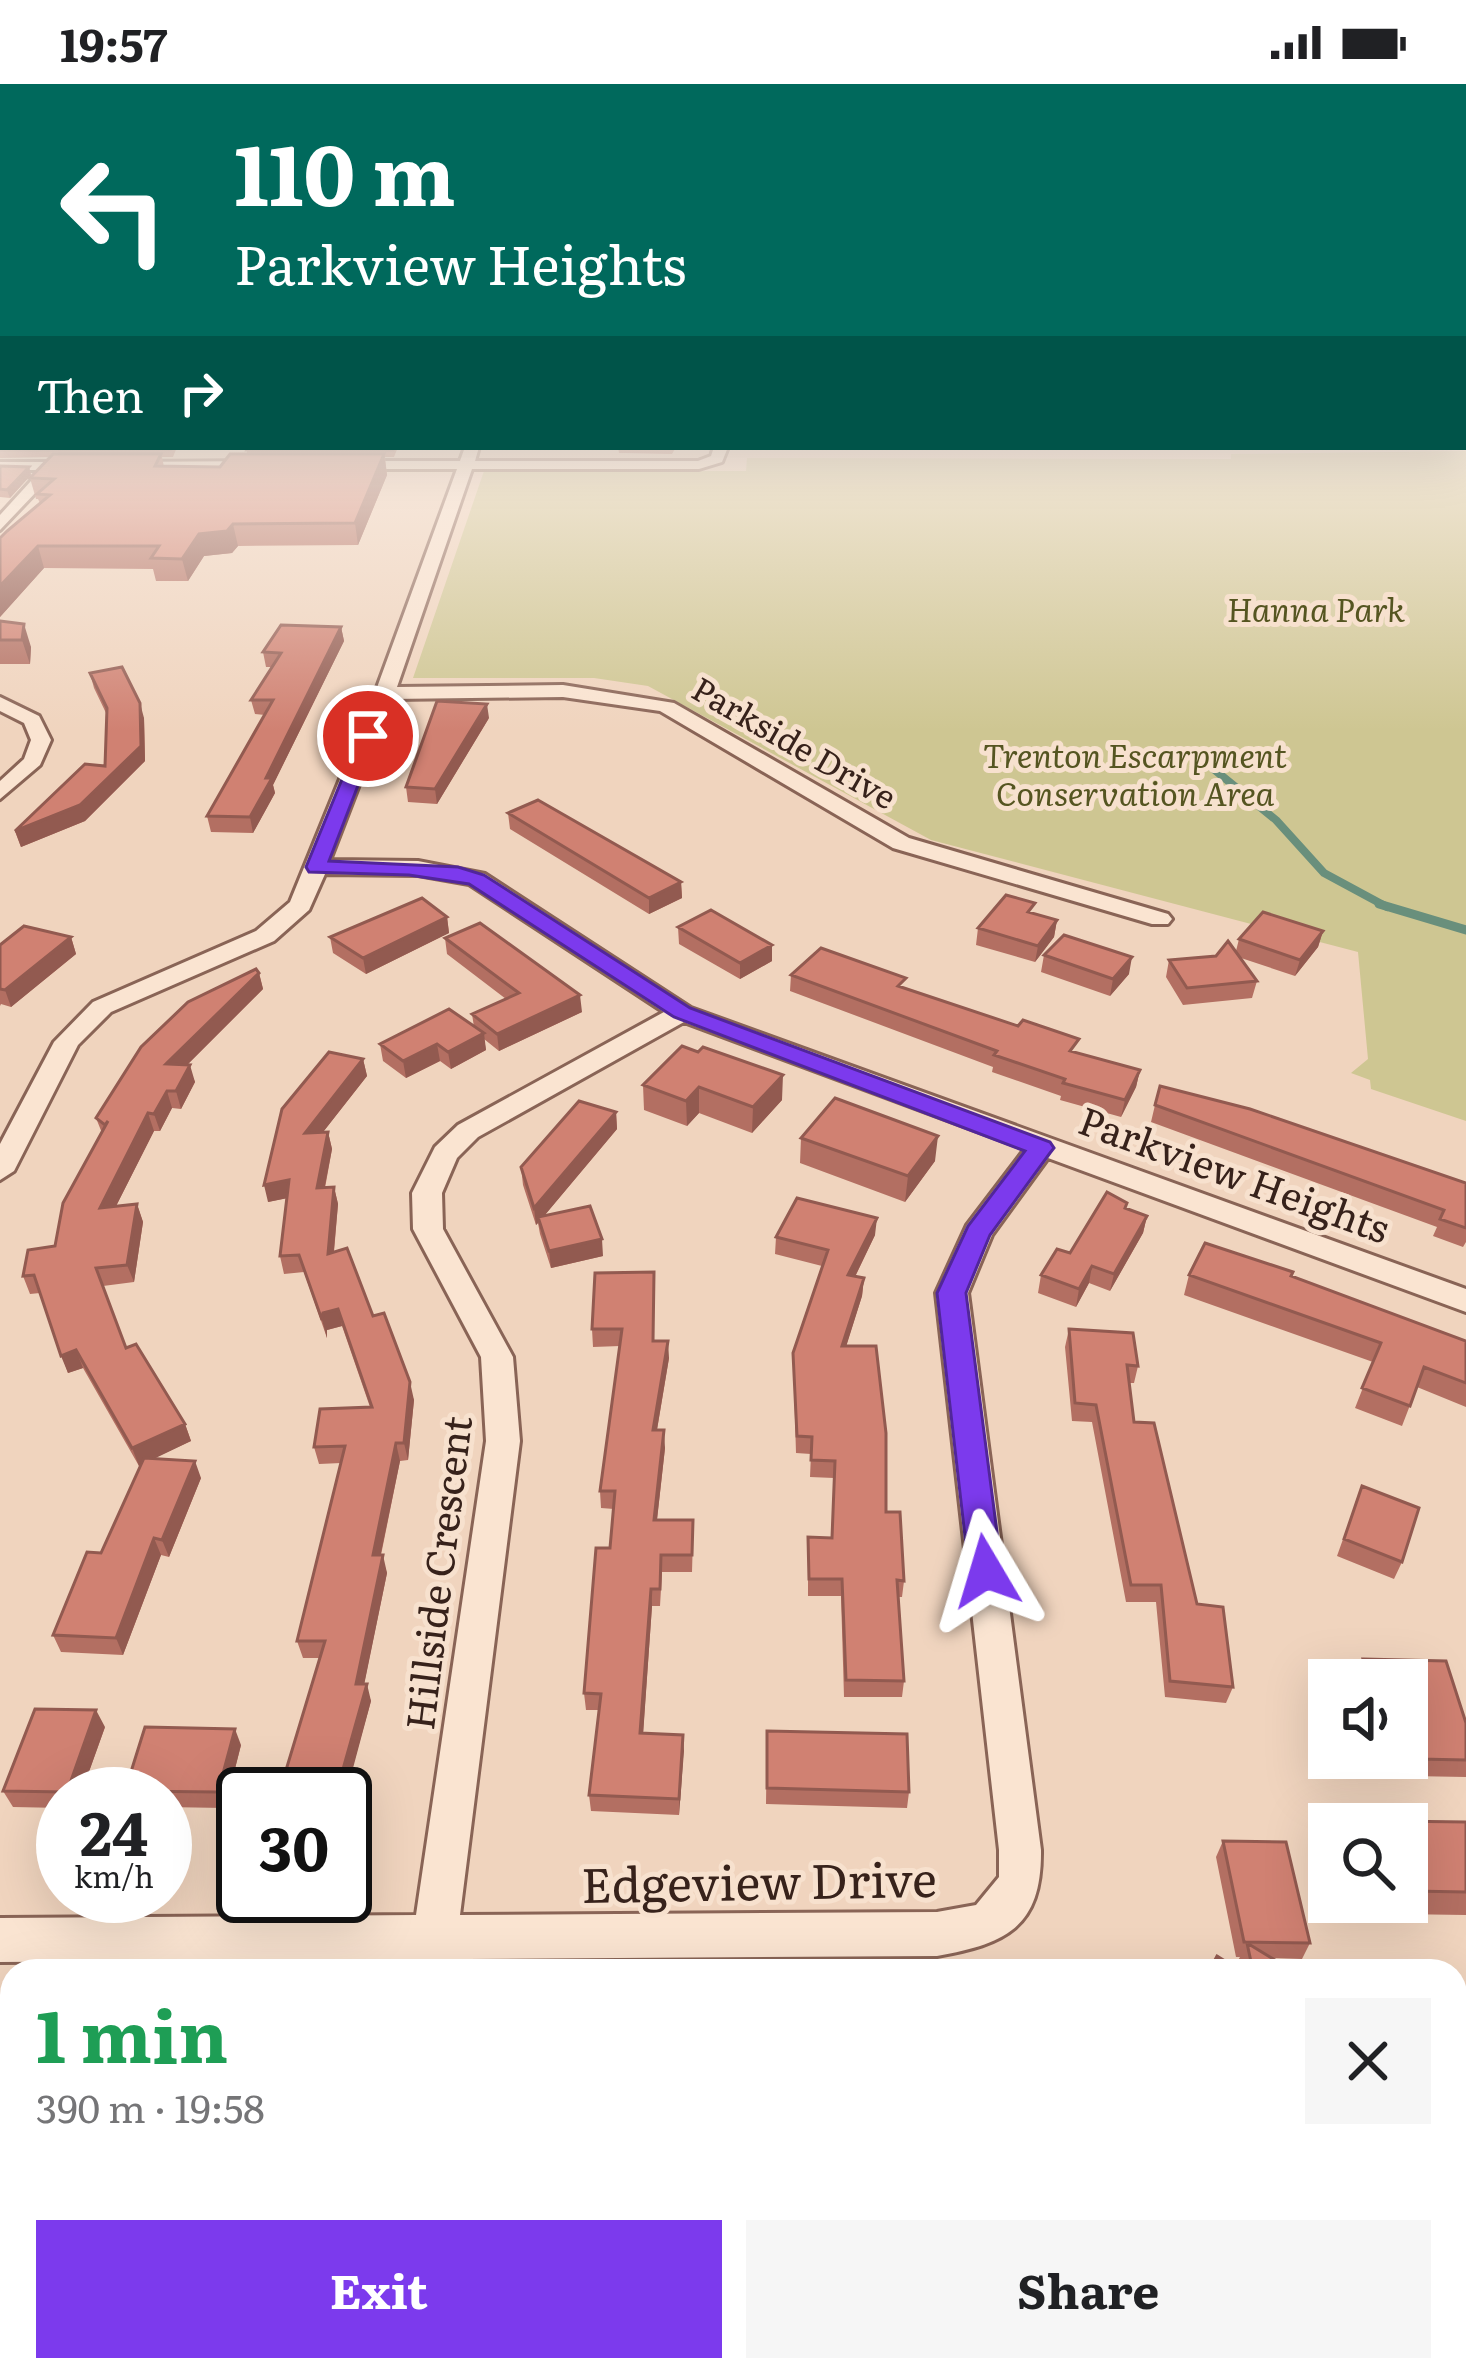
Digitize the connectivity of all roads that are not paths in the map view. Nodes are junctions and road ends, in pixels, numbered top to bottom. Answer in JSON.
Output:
{"nodes":[{"id":1,"x":447,"y":517,"type":"edge"},
{"id":2,"x":385,"y":693,"type":"junction"},
{"id":3,"x":0,"y":704,"type":"edge"},
{"id":4,"x":0,"y":793,"type":"edge"},
{"id":5,"x":316,"y":867,"type":"junction"},
{"id":6,"x":1160,"y":919,"type":"dead end"},
{"id":7,"x":682,"y":1012,"type":"junction"},
{"id":8,"x":1041,"y":1148,"type":"junction"},
{"id":9,"x":0,"y":1171,"type":"edge"},
{"id":10,"x":1466,"y":1300,"type":"edge"},
{"id":11,"x":435,"y":1938,"type":"junction"},
{"id":12,"x":0,"y":1940,"type":"edge"}],
"edges":[{"from":1,"to":2,"type":"street"},
{"from":2,"to":5,"type":"street"},
{"from":2,"to":6,"type":"street","name":"Parkside Drive"},
{"from":3,"to":4,"type":"street"},
{"from":5,"to":7,"type":"street","name":"Parkview Heights"},
{"from":5,"to":9,"type":"street"},
{"from":7,"to":8,"type":"street","name":"Parkview Heights"},
{"from":7,"to":11,"type":"street","name":"Hillside Crescent"},
{"from":8,"to":10,"type":"street","name":"Parkview Heights"},
{"from":8,"to":11,"type":"street","name":"Edgeview Drive"},
{"from":11,"to":12,"type":"street","name":"Edgeview Drive"}]}
